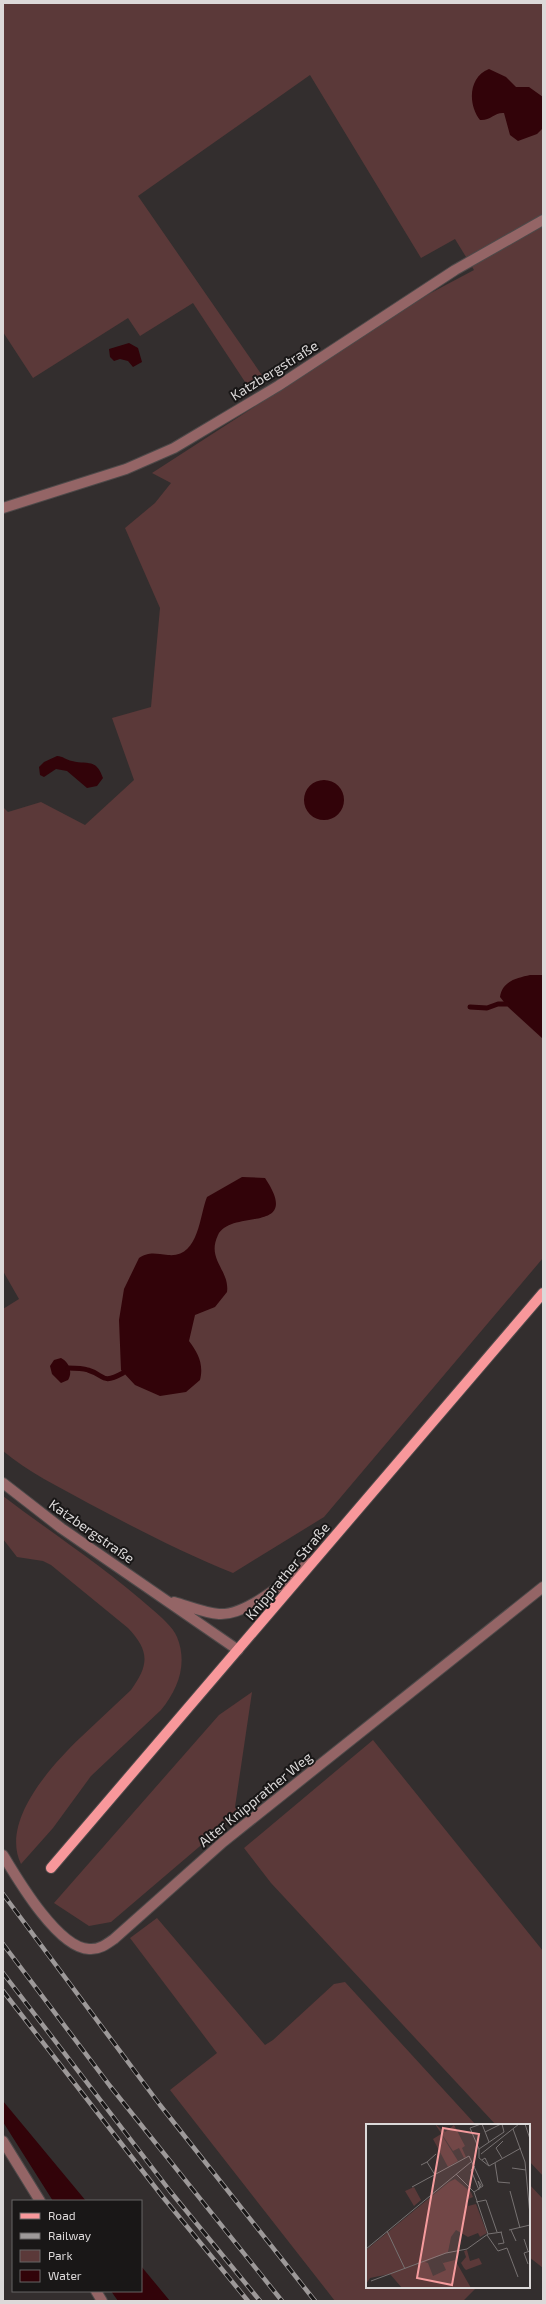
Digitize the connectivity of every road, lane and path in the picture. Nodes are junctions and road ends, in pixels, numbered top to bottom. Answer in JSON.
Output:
{"nodes":[{"id":1,"x":543,"y":220,"type":"edge"},
{"id":2,"x":3,"y":508,"type":"edge"},
{"id":3,"x":543,"y":1293,"type":"edge"},
{"id":4,"x":3,"y":1483,"type":"edge"},
{"id":5,"x":317,"y":1557,"type":"junction"},
{"id":6,"x":543,"y":1587,"type":"edge"},
{"id":7,"x":166,"y":1600,"type":"junction"},
{"id":8,"x":238,"y":1650,"type":"junction"},
{"id":9,"x":3,"y":1855,"type":"edge"},
{"id":10,"x":52,"y":1868,"type":"dead end"},
{"id":11,"x":3,"y":2141,"type":"edge"},
{"id":12,"x":39,"y":2200,"type":"edge"},
{"id":13,"x":97,"y":2292,"type":"edge"},
{"id":14,"x":102,"y":2301,"type":"edge"}],
"edges":[{"from":1,"to":2,"type":"street","name":"Katzbergstraße"},
{"from":3,"to":5,"type":"main road","name":"Knipprather Straße"},
{"from":4,"to":7,"type":"street","name":"Katzbergstraße"},
{"from":5,"to":7,"type":"street","name":"Katzbergstraße"},
{"from":5,"to":8,"type":"main road","name":"Knipprather Straße"},
{"from":6,"to":9,"type":"street","name":"Alter Knipprather Weg"},
{"from":7,"to":8,"type":"street","name":"Katzbergstraße"},
{"from":8,"to":10,"type":"main road","name":"Knipprather Straße"},
{"from":11,"to":12,"type":"street"},
{"from":13,"to":14,"type":"street"}]}
